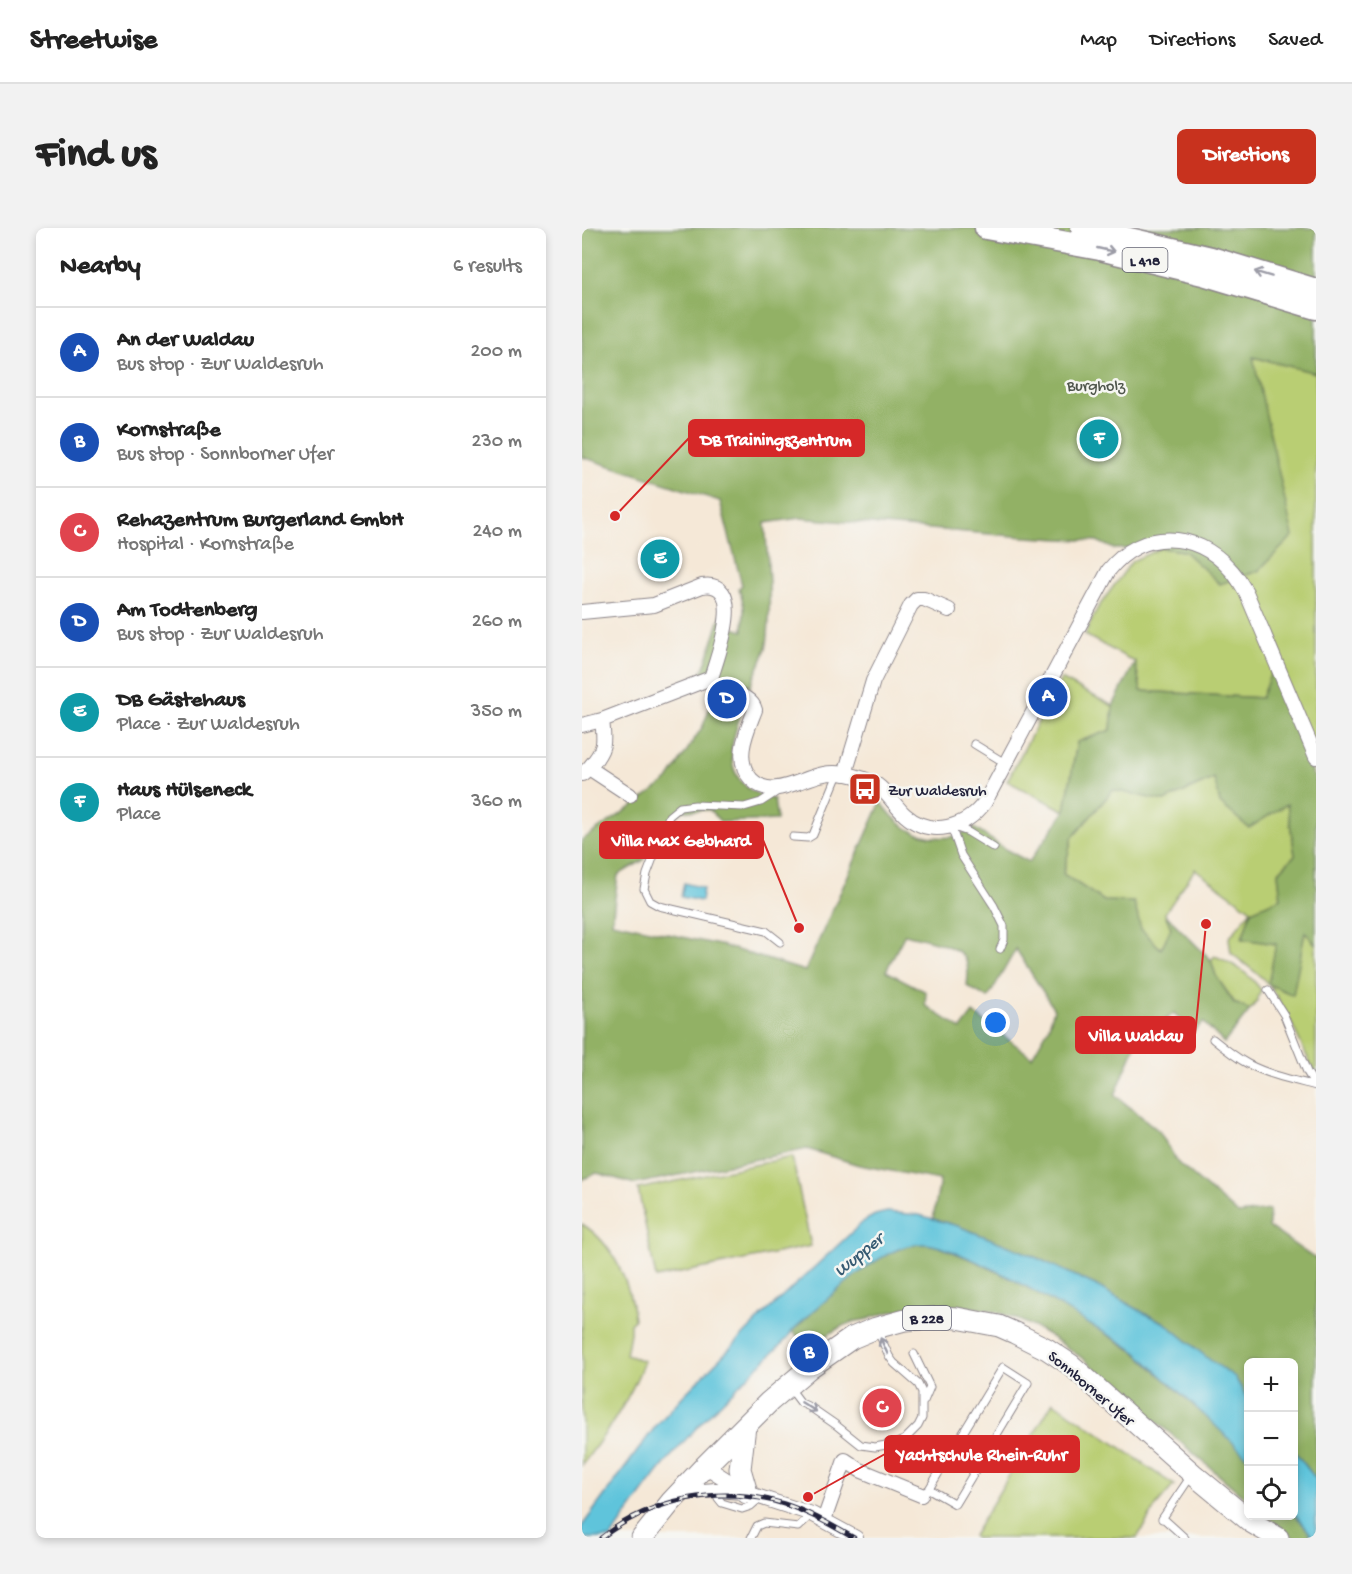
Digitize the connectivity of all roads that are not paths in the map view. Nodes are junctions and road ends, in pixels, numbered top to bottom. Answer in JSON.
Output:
{"nodes":[{"id":1,"x":986,"y":228,"type":"edge"},
{"id":2,"x":1082,"y":228,"type":"edge"},
{"id":3,"x":1316,"y":290,"type":"edge"},
{"id":4,"x":1316,"y":309,"type":"edge"},
{"id":5,"x":949,"y":610,"type":"dead end"},
{"id":6,"x":582,"y":612,"type":"edge"},
{"id":7,"x":711,"y":678,"type":"junction"},
{"id":8,"x":602,"y":720,"type":"junction"},
{"id":9,"x":582,"y":725,"type":"edge"},
{"id":10,"x":974,"y":744,"type":"dead end"},
{"id":11,"x":1316,"y":757,"type":"edge"},
{"id":12,"x":1005,"y":763,"type":"junction"},
{"id":13,"x":585,"y":771,"type":"edge"},
{"id":14,"x":842,"y":773,"type":"junction"},
{"id":15,"x":782,"y":788,"type":"junction"},
{"id":16,"x":630,"y":795,"type":"dead end"},
{"id":17,"x":951,"y":826,"type":"junction"},
{"id":18,"x":793,"y":837,"type":"dead end"},
{"id":19,"x":994,"y":848,"type":"dead end"},
{"id":20,"x":780,"y":942,"type":"dead end"},
{"id":21,"x":1000,"y":950,"type":"dead end"},
{"id":22,"x":1268,"y":990,"type":"dead end"},
{"id":23,"x":1213,"y":1039,"type":"dead end"},
{"id":24,"x":1316,"y":1085,"type":"edge"},
{"id":25,"x":876,"y":1328,"type":"junction"},
{"id":26,"x":914,"y":1354,"type":"dead end"},
{"id":27,"x":787,"y":1386,"type":"junction"},
{"id":28,"x":923,"y":1404,"type":"junction"},
{"id":29,"x":745,"y":1426,"type":"junction"},
{"id":30,"x":705,"y":1466,"type":"junction"},
{"id":31,"x":1193,"y":1473,"type":"junction"},
{"id":32,"x":925,"y":1492,"type":"junction"},
{"id":33,"x":679,"y":1493,"type":"junction"},
{"id":34,"x":754,"y":1495,"type":"junction"},
{"id":35,"x":818,"y":1517,"type":"junction"},
{"id":36,"x":1257,"y":1530,"type":"edge"},
{"id":37,"x":642,"y":1538,"type":"edge"},
{"id":38,"x":751,"y":1538,"type":"edge"},
{"id":39,"x":856,"y":1538,"type":"edge"},
{"id":40,"x":1185,"y":1538,"type":"edge"},
{"id":41,"x":1278,"y":1538,"type":"edge"}],
"edges":[{"from":1,"to":4,"type":"highway","number":"L 418","one_way":true},
{"from":3,"to":2,"type":"highway","number":"L 418","one_way":true},
{"from":5,"to":14,"type":"street"},
{"from":6,"to":7,"type":"street"},
{"from":7,"to":8,"type":"street"},
{"from":7,"to":15,"type":"street"},
{"from":8,"to":9,"type":"street"},
{"from":8,"to":13,"type":"street"},
{"from":10,"to":12,"type":"lane"},
{"from":11,"to":12,"type":"street"},
{"from":12,"to":17,"type":"street"},
{"from":13,"to":16,"type":"street"},
{"from":14,"to":15,"type":"street"},
{"from":14,"to":17,"type":"street"},
{"from":14,"to":18,"type":"lane"},
{"from":15,"to":20,"type":"lane"},
{"from":17,"to":19,"type":"lane"},
{"from":17,"to":21,"type":"lane"},
{"from":22,"to":24,"type":"lane"},
{"from":23,"to":24,"type":"lane"},
{"from":25,"to":27,"type":"main road","name":"Sonnborner Ufer","number":"B 228"},
{"from":28,"to":25,"type":"lane","one_way":true},
{"from":25,"to":31,"type":"main road","name":"Sonnborner Ufer","number":"B 228"},
{"from":26,"to":28,"type":"lane"},
{"from":27,"to":28,"type":"lane","one_way":true},
{"from":27,"to":29,"type":"main road","name":"Sonnborner Ufer","number":"B 228"},
{"from":29,"to":30,"type":"main road","name":"Sonnborner Ufer","number":"B 228"},
{"from":29,"to":34,"type":"main road"},
{"from":30,"to":33,"type":"main road","name":"Sonnborner Ufer","number":"B 228"},
{"from":30,"to":34,"type":"street"},
{"from":31,"to":36,"type":"main road","name":"Sonnborner Ufer","number":"B 228"},
{"from":31,"to":40,"type":"lane"},
{"from":32,"to":32,"type":"lane"},
{"from":32,"to":35,"type":"street"},
{"from":33,"to":34,"type":"street"},
{"from":33,"to":37,"type":"main road","number":"B 228"},
{"from":34,"to":35,"type":"street"},
{"from":35,"to":38,"type":"lane"},
{"from":35,"to":39,"type":"street"},
{"from":36,"to":41,"type":"main road","name":"Sonnborner Ufer","number":"B 228"}]}
